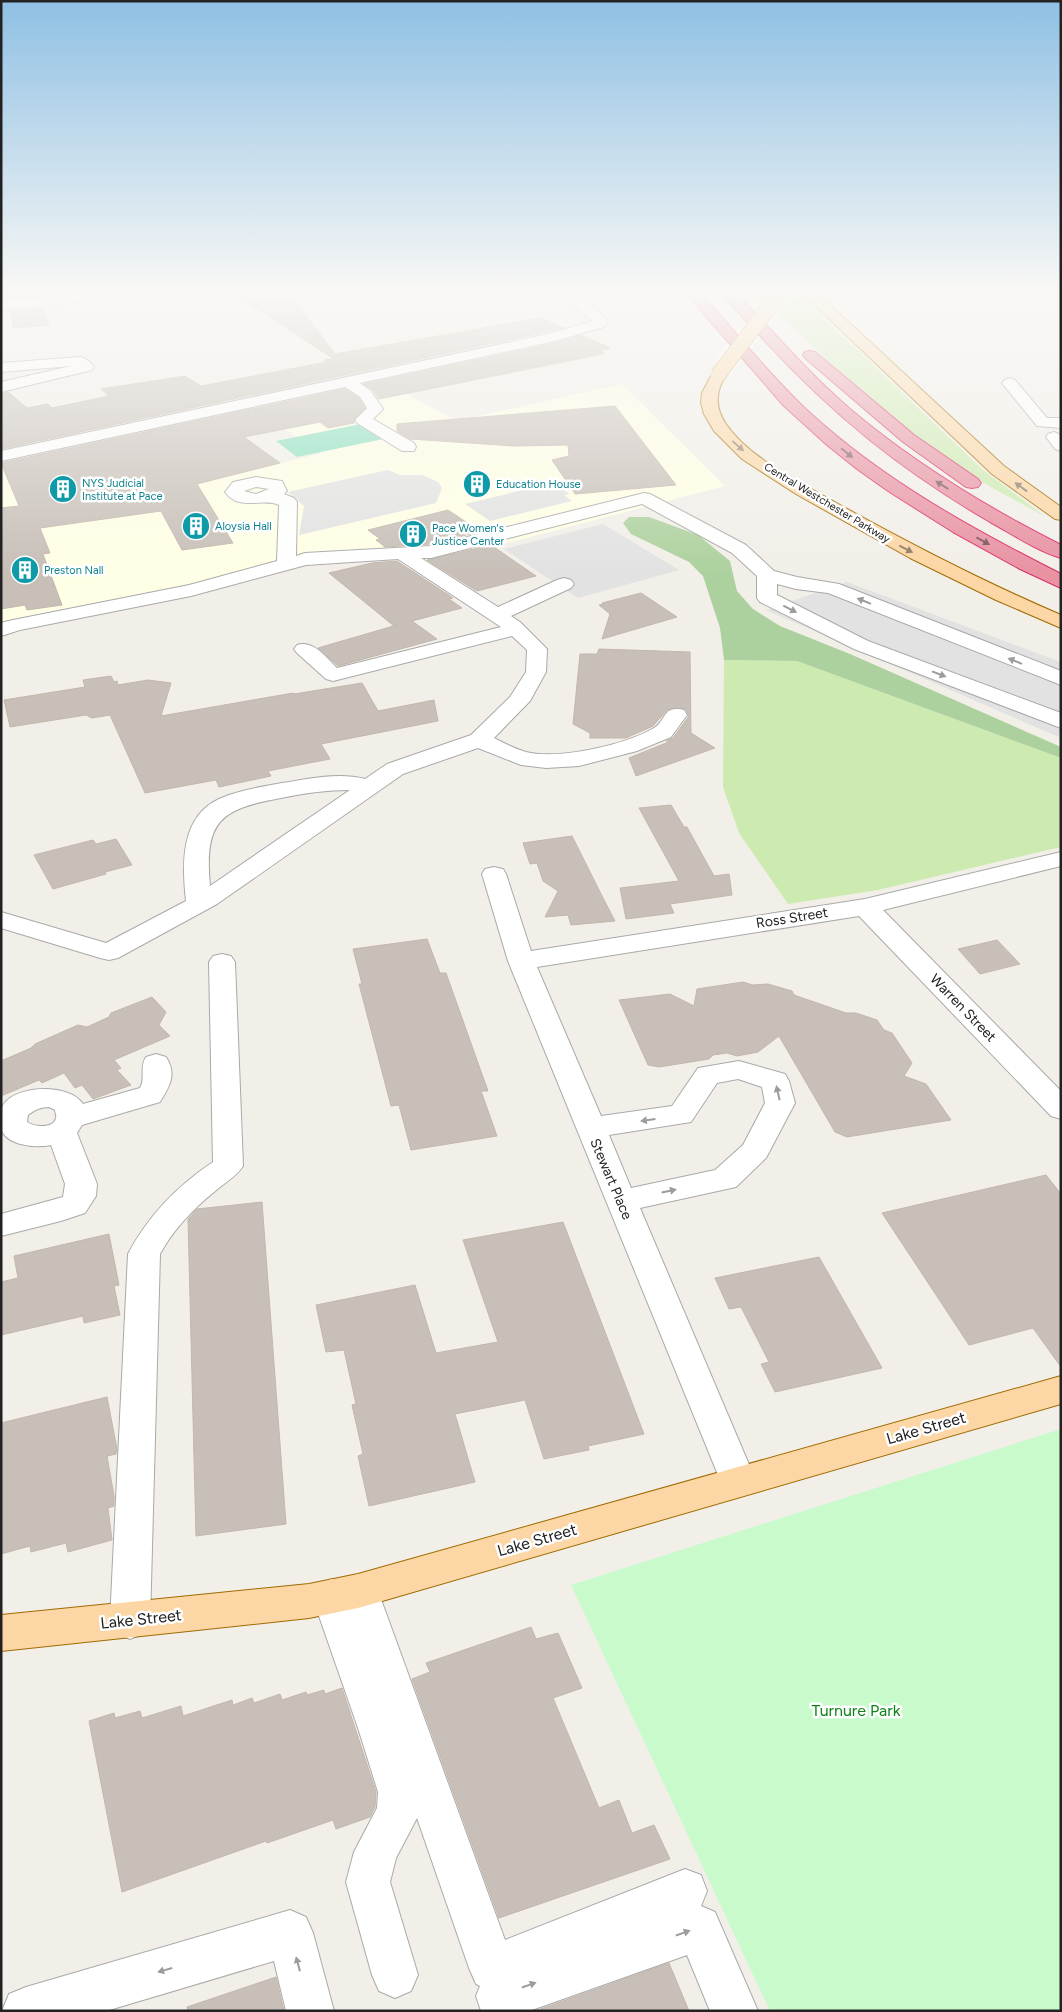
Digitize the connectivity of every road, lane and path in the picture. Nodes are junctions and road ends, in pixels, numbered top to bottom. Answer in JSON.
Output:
{"nodes":[{"id":1,"x":330,"y":386,"type":"edge"},
{"id":2,"x":354,"y":386,"type":"edge"},
{"id":3,"x":713,"y":386,"type":"edge"},
{"id":4,"x":776,"y":386,"type":"edge"},
{"id":5,"x":817,"y":386,"type":"edge"},
{"id":6,"x":845,"y":386,"type":"edge"},
{"id":7,"x":908,"y":386,"type":"edge"},
{"id":8,"x":1012,"y":386,"type":"edge"},
{"id":9,"x":1059,"y":435,"type":"edge"},
{"id":10,"x":408,"y":447,"type":"dead end"},
{"id":11,"x":1,"y":456,"type":"edge"},
{"id":12,"x":986,"y":491,"type":"dead end"},
{"id":13,"x":271,"y":495,"type":"dead end"},
{"id":14,"x":1061,"y":515,"type":"edge"},
{"id":15,"x":1061,"y":552,"type":"edge"},
{"id":16,"x":402,"y":554,"type":"junction"},
{"id":17,"x":286,"y":564,"type":"junction"},
{"id":18,"x":767,"y":575,"type":"junction"},
{"id":19,"x":1061,"y":582,"type":"edge"},
{"id":20,"x":564,"y":584,"type":"dead end"},
{"id":21,"x":497,"y":616,"type":"junction"},
{"id":22,"x":1061,"y":622,"type":"edge"},
{"id":23,"x":516,"y":629,"type":"junction"},
{"id":24,"x":1,"y":630,"type":"edge"},
{"id":25,"x":304,"y":648,"type":"dead end"},
{"id":26,"x":1061,"y":679,"type":"edge"},
{"id":27,"x":676,"y":715,"type":"dead end"},
{"id":28,"x":1061,"y":721,"type":"edge"},
{"id":29,"x":479,"y":740,"type":"junction"},
{"id":30,"x":369,"y":787,"type":"junction"},
{"id":31,"x":1061,"y":859,"type":"edge"},
{"id":32,"x":494,"y":874,"type":"dead end"},
{"id":33,"x":199,"y":903,"type":"junction"},
{"id":34,"x":866,"y":907,"type":"junction"},
{"id":35,"x":1,"y":920,"type":"edge"},
{"id":36,"x":521,"y":961,"type":"junction"},
{"id":37,"x":222,"y":962,"type":"dead end"},
{"id":38,"x":156,"y":1063,"type":"dead end"},
{"id":39,"x":1056,"y":1098,"type":"edge"},
{"id":40,"x":590,"y":1128,"type":"junction"},
{"id":41,"x":621,"y":1201,"type":"junction"},
{"id":42,"x":1,"y":1225,"type":"edge"},
{"id":43,"x":1061,"y":1390,"type":"edge"},
{"id":44,"x":738,"y":1481,"type":"junction"},
{"id":45,"x":345,"y":1594,"type":"junction"},
{"id":46,"x":130,"y":1621,"type":"junction"},
{"id":47,"x":1,"y":1633,"type":"edge"},
{"id":48,"x":685,"y":1891,"type":"dead end"},
{"id":49,"x":395,"y":1975,"type":"dead end"},
{"id":50,"x":26,"y":2011,"type":"edge"},
{"id":51,"x":310,"y":2011,"type":"edge"},
{"id":52,"x":505,"y":2011,"type":"edge"},
{"id":53,"x":734,"y":2011,"type":"edge"}],
"edges":[{"from":1,"to":11,"type":"street"},
{"from":2,"to":10,"type":"street"},
{"from":3,"to":22,"type":"main road","name":"Central Westchester Parkway","one_way":true,"bridge":true},
{"from":4,"to":19,"type":"highway","one_way":true},
{"from":15,"to":5,"type":"highway","one_way":true},
{"from":6,"to":12,"type":"highway"},
{"from":14,"to":7,"type":"main road","one_way":true},
{"from":8,"to":9,"type":"street"},
{"from":13,"to":17,"type":"street"},
{"from":16,"to":17,"type":"street"},
{"from":16,"to":18,"type":"street"},
{"from":16,"to":21,"type":"street"},
{"from":17,"to":24,"type":"street"},
{"from":26,"to":18,"type":"street","one_way":true},
{"from":18,"to":28,"type":"street","one_way":true},
{"from":20,"to":21,"type":"street"},
{"from":21,"to":23,"type":"street"},
{"from":23,"to":25,"type":"street"},
{"from":23,"to":29,"type":"street"},
{"from":27,"to":29,"type":"street"},
{"from":29,"to":30,"type":"street"},
{"from":30,"to":33,"type":"street"},
{"from":30,"to":33,"type":"street"},
{"from":31,"to":34,"type":"street","name":"Ross Street"},
{"from":32,"to":36,"type":"street","name":"Stewart Place"},
{"from":33,"to":35,"type":"street"},
{"from":34,"to":36,"type":"street","name":"Ross Street"},
{"from":34,"to":39,"type":"street","name":"Warren Street"},
{"from":36,"to":40,"type":"street","name":"Stewart Place"},
{"from":37,"to":46,"type":"street"},
{"from":38,"to":42,"type":"street"},
{"from":40,"to":41,"type":"street","name":"Stewart Place"},
{"from":41,"to":40,"type":"street","one_way":true},
{"from":41,"to":44,"type":"street","name":"Stewart Place"},
{"from":43,"to":44,"type":"main road","name":"Lake Street"},
{"from":44,"to":45,"type":"main road","name":"Lake Street"},
{"from":45,"to":46,"type":"main road","name":"Lake Street"},
{"from":45,"to":48,"type":"street"},
{"from":45,"to":49,"type":"street"},
{"from":46,"to":47,"type":"main road","name":"Lake Street"},
{"from":51,"to":50,"type":"street","one_way":true},
{"from":52,"to":53,"type":"street","one_way":true}]}
